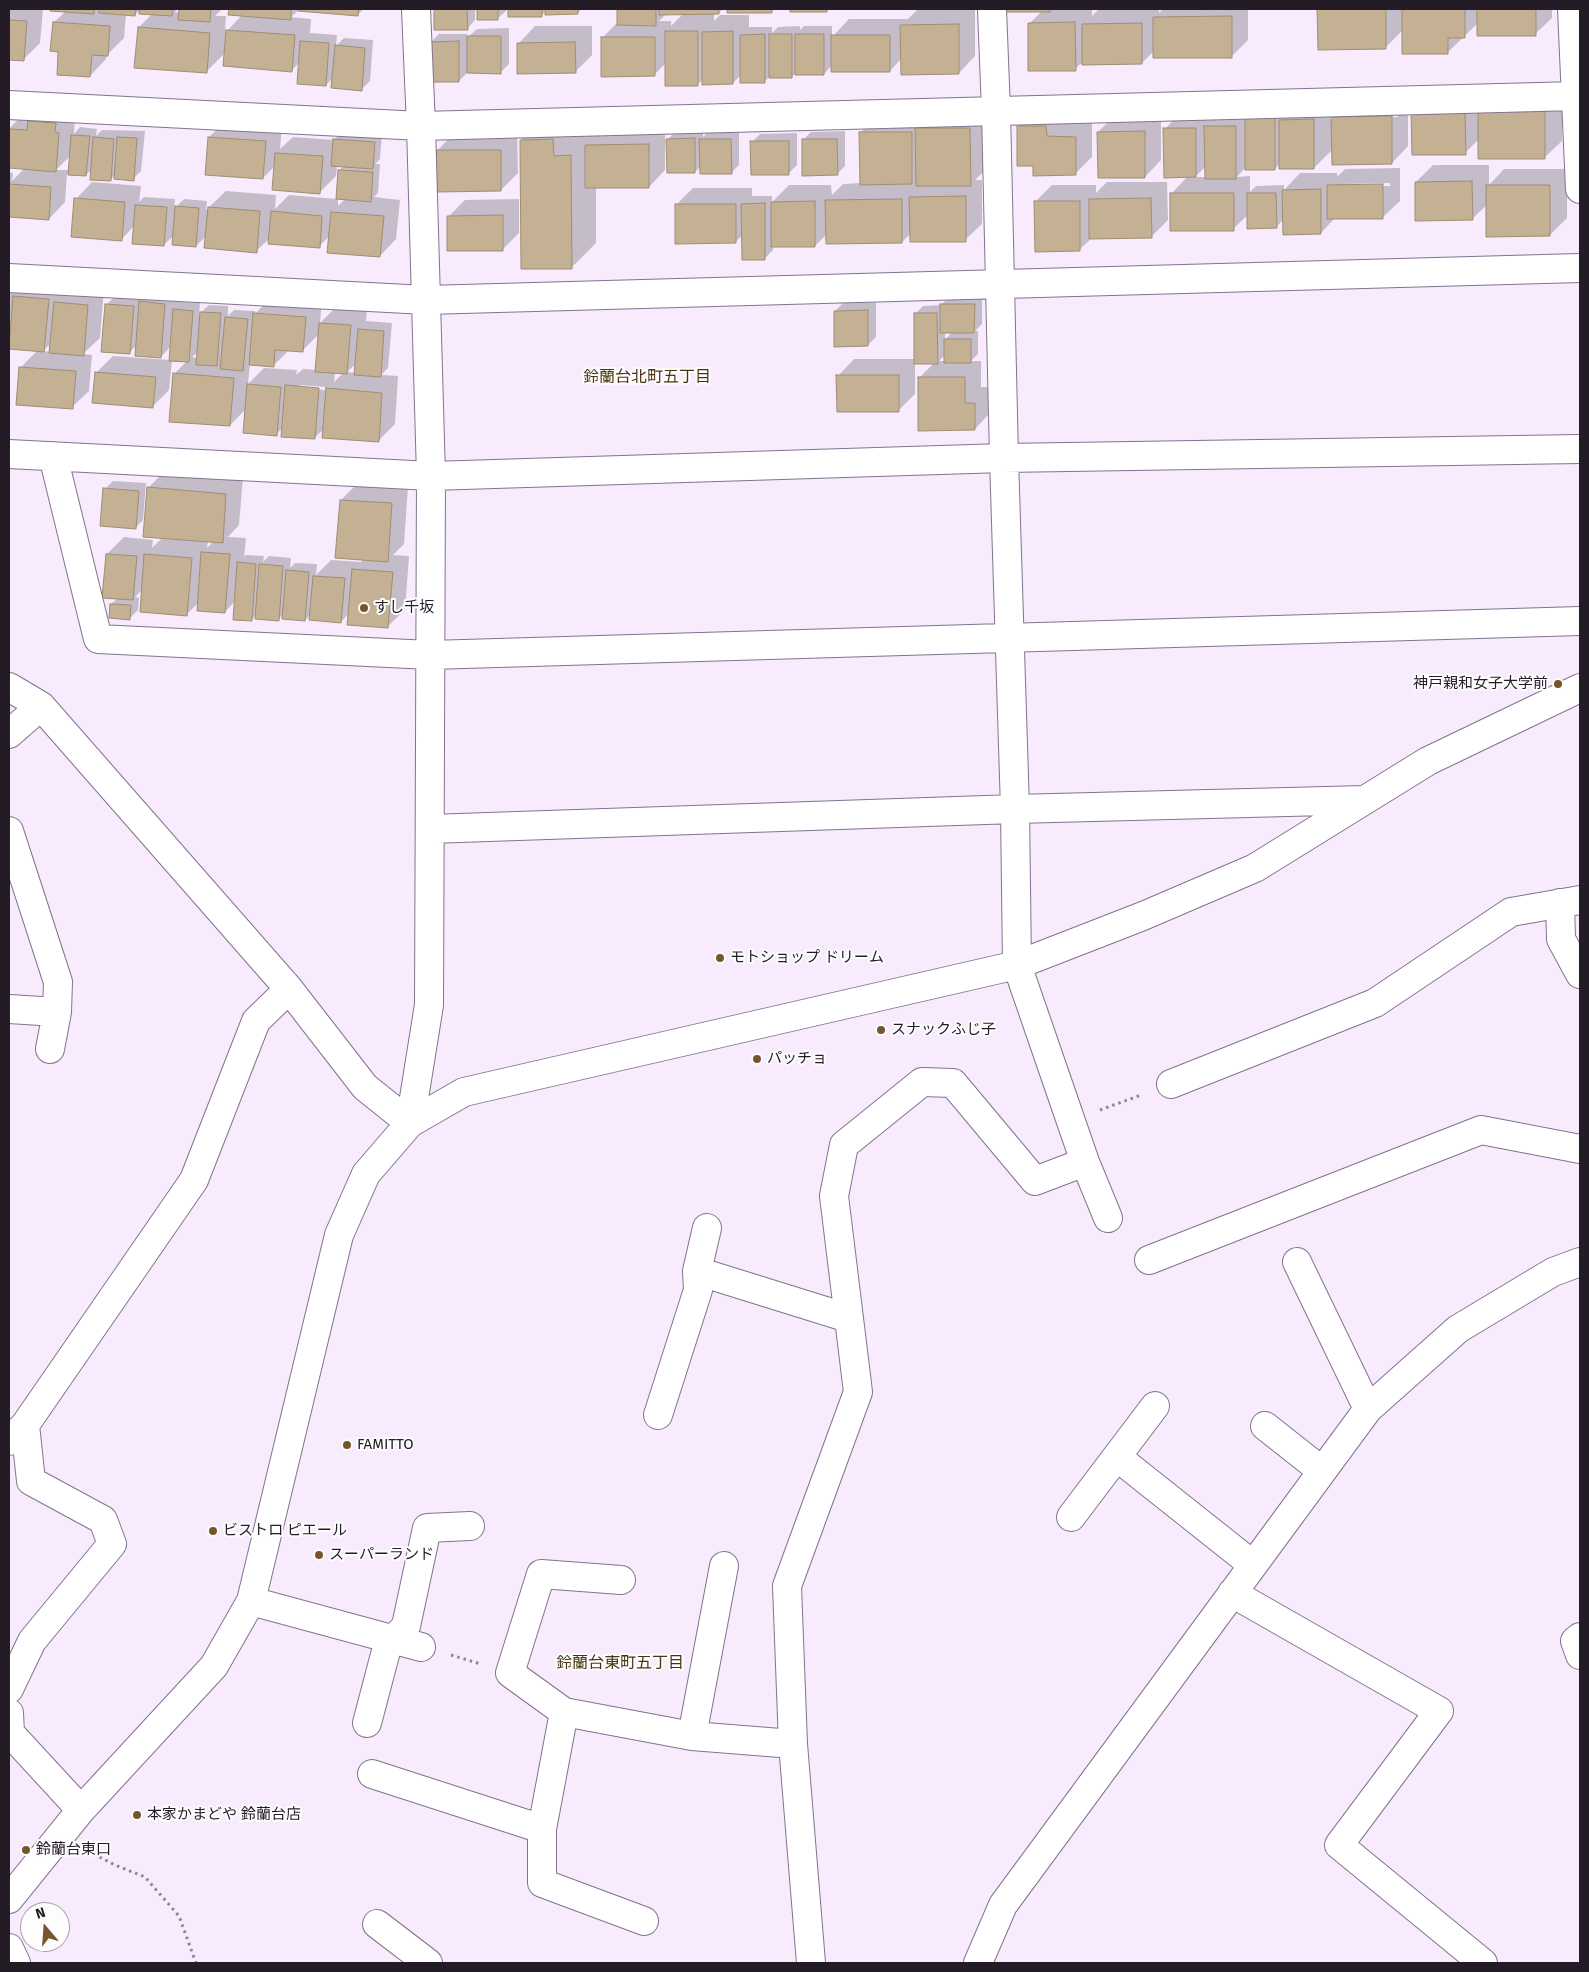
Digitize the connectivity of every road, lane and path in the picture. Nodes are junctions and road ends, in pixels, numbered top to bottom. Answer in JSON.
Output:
{"nodes":[{"id":1,"x":416,"y":9,"type":"edge"},
{"id":2,"x":992,"y":9,"type":"edge"},
{"id":3,"x":1572,"y":9,"type":"edge"},
{"id":4,"x":1577,"y":96,"type":"junction"},
{"id":5,"x":9,"y":105,"type":"edge"},
{"id":6,"x":996,"y":111,"type":"junction"},
{"id":7,"x":421,"y":126,"type":"junction"},
{"id":8,"x":1580,"y":189,"type":"edge"},
{"id":9,"x":1580,"y":268,"type":"edge"},
{"id":10,"x":9,"y":278,"type":"edge"},
{"id":11,"x":1000,"y":284,"type":"junction"},
{"id":12,"x":426,"y":300,"type":"junction"},
{"id":13,"x":1580,"y":449,"type":"edge"},
{"id":14,"x":9,"y":454,"type":"edge"},
{"id":15,"x":53,"y":456,"type":"junction"},
{"id":16,"x":1004,"y":458,"type":"junction"},
{"id":17,"x":431,"y":476,"type":"junction"},
{"id":18,"x":1580,"y":621,"type":"edge"},
{"id":19,"x":1010,"y":638,"type":"junction"},
{"id":20,"x":430,"y":654,"type":"junction"},
{"id":21,"x":9,"y":687,"type":"edge"},
{"id":22,"x":1580,"y":688,"type":"edge"},
{"id":23,"x":42,"y":706,"type":"junction"},
{"id":24,"x":9,"y":734,"type":"edge"},
{"id":25,"x":1365,"y":800,"type":"junction"},
{"id":26,"x":1015,"y":809,"type":"junction"},
{"id":27,"x":430,"y":829,"type":"junction"},
{"id":28,"x":9,"y":831,"type":"edge"},
{"id":29,"x":1570,"y":901,"type":"edge"},
{"id":30,"x":1017,"y":964,"type":"junction"},
{"id":31,"x":1580,"y":974,"type":"edge"},
{"id":32,"x":289,"y":989,"type":"junction"},
{"id":33,"x":9,"y":1009,"type":"edge"},
{"id":34,"x":57,"y":1012,"type":"junction"},
{"id":35,"x":50,"y":1049,"type":"dead end"},
{"id":36,"x":1171,"y":1084,"type":"joint"},
{"id":37,"x":1071,"y":1120,"type":"junction"},
{"id":38,"x":410,"y":1123,"type":"junction"},
{"id":39,"x":1580,"y":1150,"type":"edge"},
{"id":40,"x":1085,"y":1162,"type":"junction"},
{"id":41,"x":1108,"y":1218,"type":"dead end"},
{"id":42,"x":707,"y":1228,"type":"dead end"},
{"id":43,"x":1149,"y":1260,"type":"dead end"},
{"id":44,"x":1297,"y":1262,"type":"dead end"},
{"id":45,"x":1580,"y":1262,"type":"edge"},
{"id":46,"x":697,"y":1271,"type":"junction"},
{"id":47,"x":848,"y":1318,"type":"junction"},
{"id":48,"x":1155,"y":1406,"type":"dead end"},
{"id":49,"x":1368,"y":1409,"type":"junction"},
{"id":50,"x":658,"y":1415,"type":"dead end"},
{"id":51,"x":1265,"y":1426,"type":"dead end"},
{"id":52,"x":17,"y":1433,"type":"edge"},
{"id":53,"x":1117,"y":1458,"type":"junction"},
{"id":54,"x":1322,"y":1471,"type":"junction"},
{"id":55,"x":1071,"y":1517,"type":"dead end"},
{"id":56,"x":470,"y":1526,"type":"dead end"},
{"id":57,"x":1253,"y":1565,"type":"junction"},
{"id":58,"x":724,"y":1566,"type":"dead end"},
{"id":59,"x":621,"y":1580,"type":"dead end"},
{"id":60,"x":1232,"y":1593,"type":"junction"},
{"id":61,"x":251,"y":1601,"type":"junction"},
{"id":62,"x":1580,"y":1637,"type":"edge"},
{"id":63,"x":395,"y":1638,"type":"junction"},
{"id":64,"x":421,"y":1647,"type":"joint"},
{"id":65,"x":1580,"y":1655,"type":"edge"},
{"id":66,"x":510,"y":1673,"type":"junction"},
{"id":67,"x":9,"y":1689,"type":"edge"},
{"id":68,"x":564,"y":1712,"type":"junction"},
{"id":69,"x":9,"y":1713,"type":"edge"},
{"id":70,"x":367,"y":1723,"type":"dead end"},
{"id":71,"x":692,"y":1736,"type":"junction"},
{"id":72,"x":793,"y":1744,"type":"junction"},
{"id":73,"x":372,"y":1774,"type":"dead end"},
{"id":74,"x":81,"y":1810,"type":"junction"},
{"id":75,"x":542,"y":1829,"type":"junction"},
{"id":76,"x":60,"y":1836,"type":"junction"},
{"id":77,"x":9,"y":1899,"type":"edge"},
{"id":78,"x":644,"y":1921,"type":"dead end"},
{"id":79,"x":376,"y":1924,"type":"dead end"},
{"id":80,"x":9,"y":1948,"type":"edge"},
{"id":81,"x":16,"y":1963,"type":"edge"},
{"id":82,"x":196,"y":1963,"type":"edge"},
{"id":83,"x":428,"y":1963,"type":"edge"},
{"id":84,"x":811,"y":1963,"type":"edge"},
{"id":85,"x":978,"y":1963,"type":"edge"},
{"id":86,"x":1482,"y":1963,"type":"edge"}],
"edges":[{"from":1,"to":7,"type":"street"},
{"from":2,"to":6,"type":"street"},
{"from":3,"to":4,"type":"street"},
{"from":4,"to":6,"type":"street"},
{"from":4,"to":8,"type":"street"},
{"from":5,"to":7,"type":"street"},
{"from":6,"to":7,"type":"street"},
{"from":6,"to":11,"type":"street"},
{"from":7,"to":12,"type":"street"},
{"from":9,"to":11,"type":"street"},
{"from":10,"to":12,"type":"street"},
{"from":11,"to":12,"type":"street"},
{"from":11,"to":16,"type":"street"},
{"from":12,"to":17,"type":"street"},
{"from":13,"to":16,"type":"street"},
{"from":14,"to":15,"type":"street"},
{"from":15,"to":17,"type":"street"},
{"from":15,"to":20,"type":"street"},
{"from":16,"to":17,"type":"street"},
{"from":16,"to":19,"type":"street"},
{"from":17,"to":20,"type":"street"},
{"from":18,"to":19,"type":"street"},
{"from":19,"to":20,"type":"street"},
{"from":19,"to":26,"type":"street"},
{"from":20,"to":27,"type":"street"},
{"from":21,"to":23,"type":"street"},
{"from":22,"to":25,"type":"street"},
{"from":23,"to":24,"type":"street"},
{"from":23,"to":32,"type":"street"},
{"from":25,"to":26,"type":"street"},
{"from":25,"to":30,"type":"street"},
{"from":26,"to":27,"type":"street"},
{"from":26,"to":30,"type":"street"},
{"from":27,"to":38,"type":"street"},
{"from":28,"to":34,"type":"street"},
{"from":29,"to":31,"type":"street"},
{"from":29,"to":36,"type":"street"},
{"from":30,"to":37,"type":"street"},
{"from":30,"to":38,"type":"street"},
{"from":32,"to":38,"type":"street"},
{"from":32,"to":52,"type":"street"},
{"from":33,"to":34,"type":"street"},
{"from":34,"to":35,"type":"street"},
{"from":36,"to":37,"type":"path"},
{"from":37,"to":40,"type":"street"},
{"from":38,"to":61,"type":"street"},
{"from":39,"to":43,"type":"street"},
{"from":40,"to":41,"type":"street"},
{"from":40,"to":47,"type":"street"},
{"from":42,"to":46,"type":"street"},
{"from":44,"to":49,"type":"street"},
{"from":45,"to":49,"type":"street"},
{"from":46,"to":47,"type":"street"},
{"from":46,"to":50,"type":"street"},
{"from":47,"to":72,"type":"street"},
{"from":48,"to":53,"type":"street"},
{"from":49,"to":54,"type":"street"},
{"from":51,"to":54,"type":"street"},
{"from":52,"to":67,"type":"street"},
{"from":53,"to":55,"type":"street"},
{"from":53,"to":57,"type":"street"},
{"from":54,"to":57,"type":"street"},
{"from":56,"to":63,"type":"street"},
{"from":57,"to":60,"type":"street"},
{"from":58,"to":71,"type":"street"},
{"from":59,"to":66,"type":"street"},
{"from":60,"to":85,"type":"street"},
{"from":60,"to":86,"type":"street"},
{"from":61,"to":63,"type":"street"},
{"from":61,"to":74,"type":"street"},
{"from":62,"to":65,"type":"street"},
{"from":63,"to":64,"type":"street"},
{"from":63,"to":70,"type":"street"},
{"from":64,"to":66,"type":"path"},
{"from":66,"to":68,"type":"street"},
{"from":68,"to":71,"type":"street"},
{"from":68,"to":75,"type":"street"},
{"from":69,"to":74,"type":"street"},
{"from":71,"to":72,"type":"street"},
{"from":72,"to":84,"type":"street"},
{"from":73,"to":75,"type":"street"},
{"from":74,"to":76,"type":"street"},
{"from":75,"to":78,"type":"street"},
{"from":76,"to":77,"type":"street"},
{"from":76,"to":82,"type":"path"},
{"from":79,"to":83,"type":"street"},
{"from":80,"to":81,"type":"street"}]}
